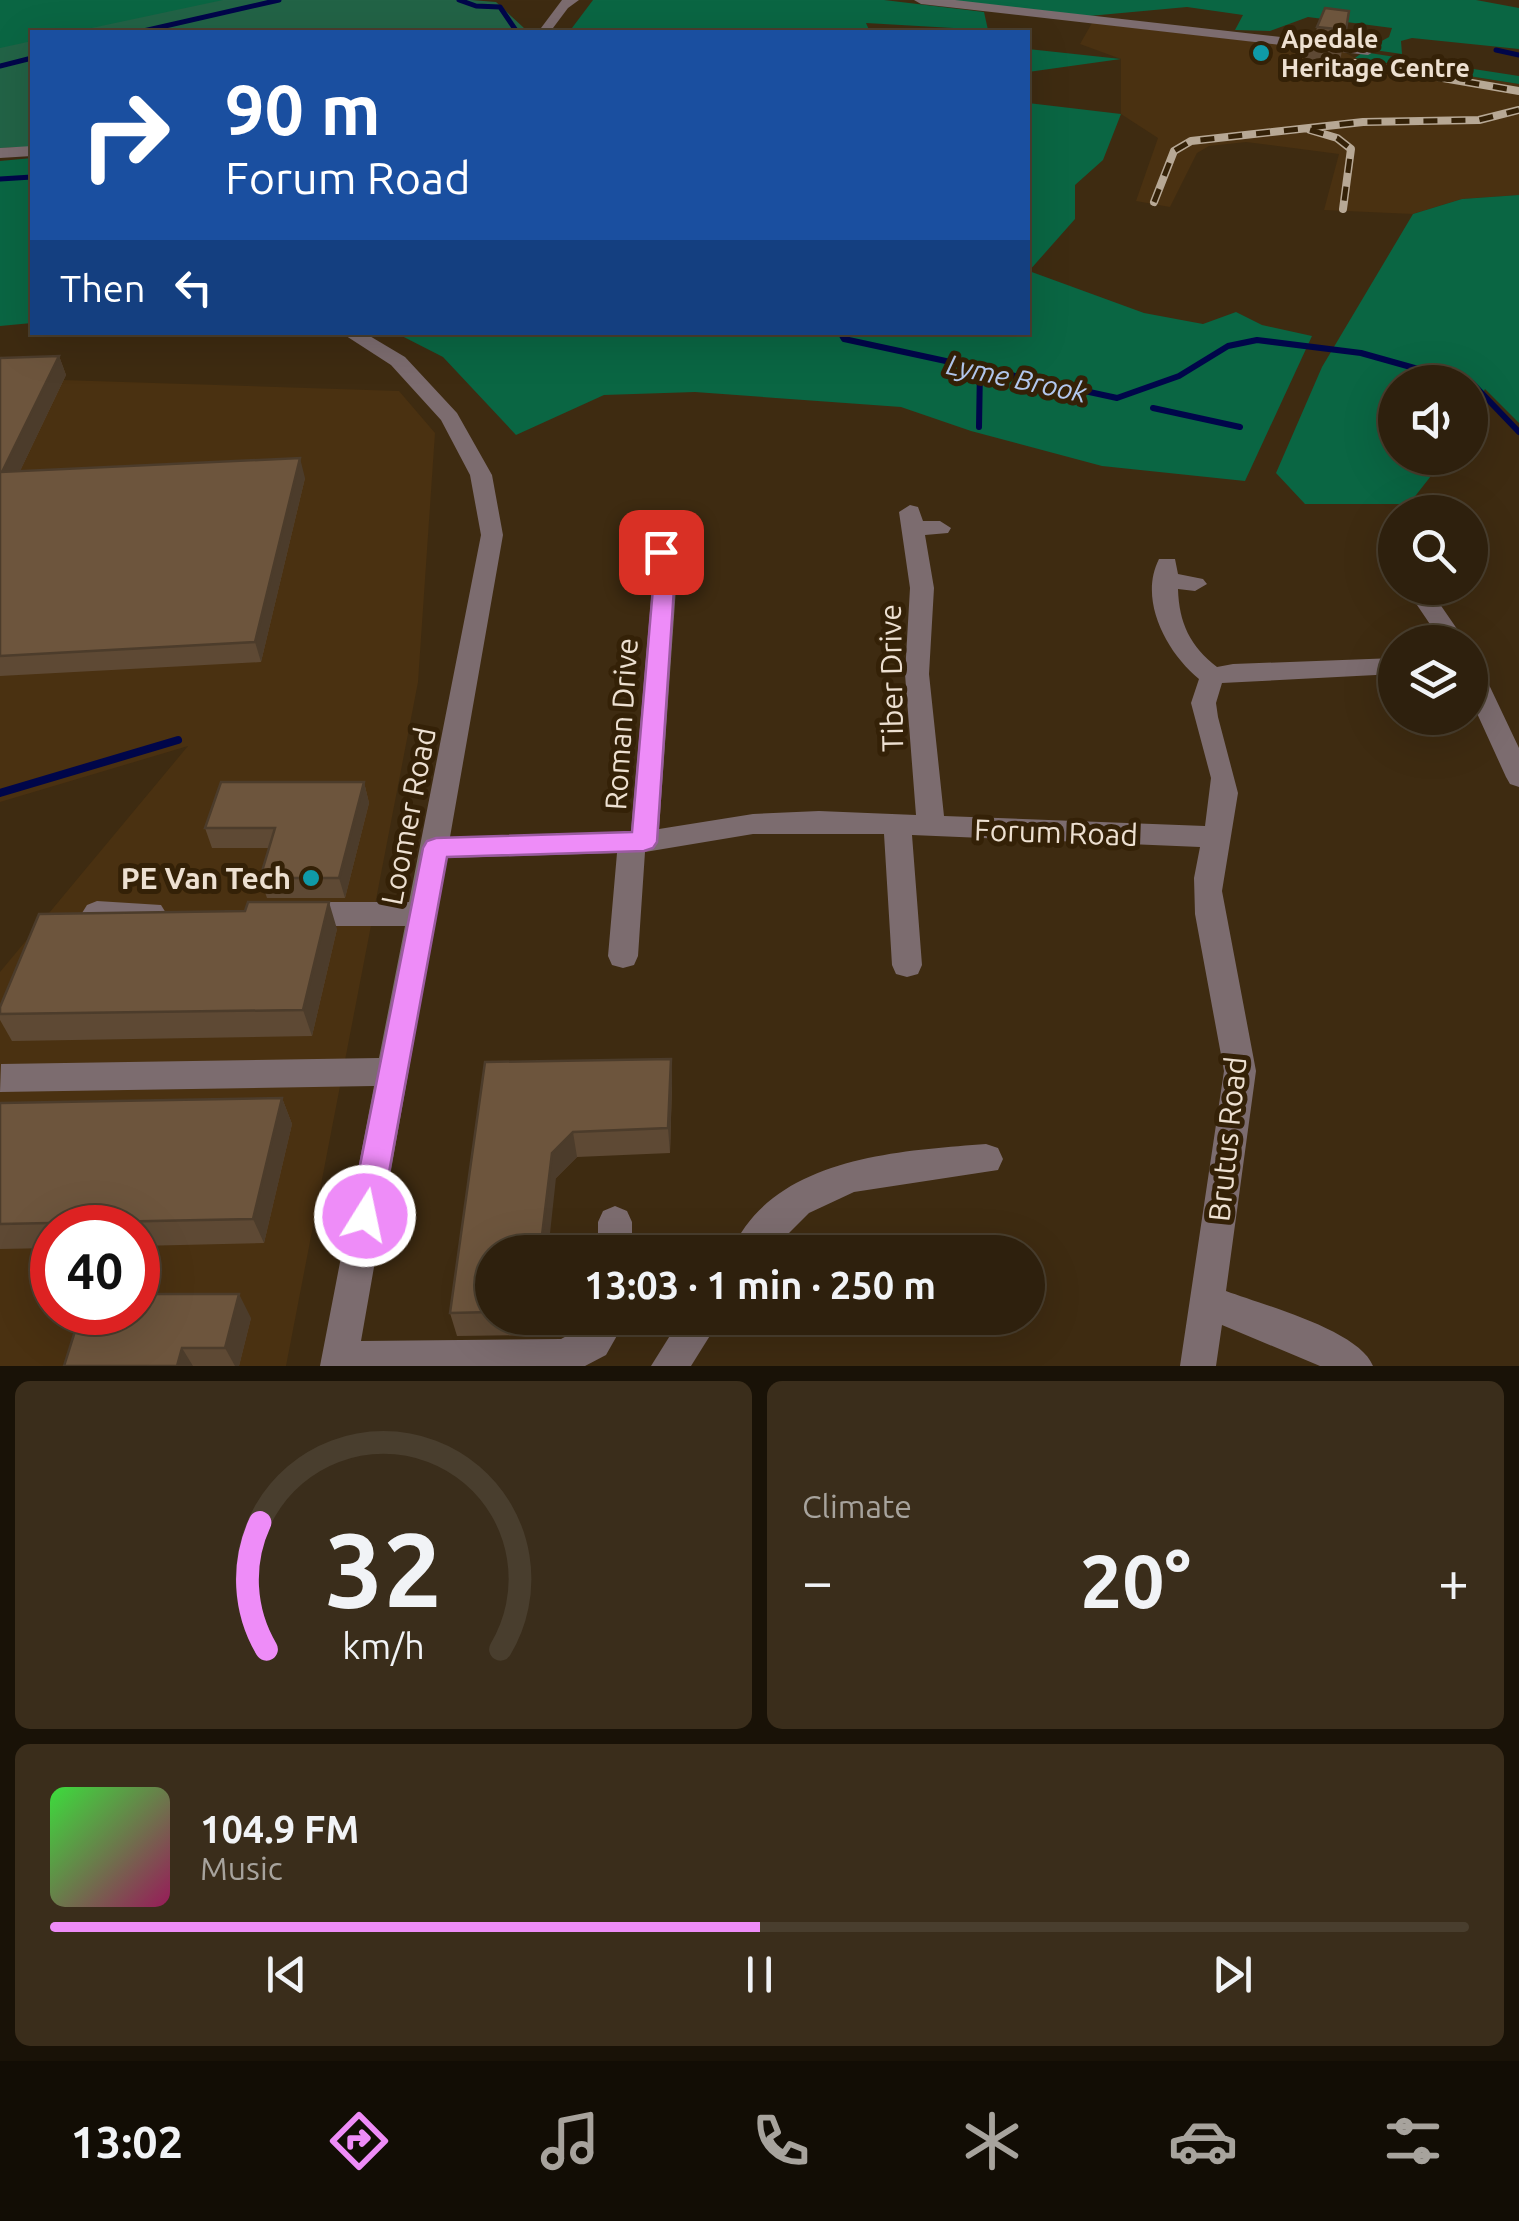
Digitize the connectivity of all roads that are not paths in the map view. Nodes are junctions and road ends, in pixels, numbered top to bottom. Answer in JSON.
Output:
{"nodes":[{"id":1,"x":572,"y":0,"type":"edge"},
{"id":2,"x":921,"y":0,"type":"edge"},
{"id":3,"x":545,"y":30,"type":"edge"},
{"id":4,"x":1368,"y":51,"type":"dead end"},
{"id":5,"x":30,"y":151,"type":"edge"},
{"id":6,"x":0,"y":152,"type":"edge"},
{"id":7,"x":354,"y":335,"type":"edge"},
{"id":8,"x":940,"y":528,"type":"dead end"},
{"id":9,"x":690,"y":551,"type":"dead end"},
{"id":10,"x":1176,"y":576,"type":"dead end"},
{"id":11,"x":1378,"y":667,"type":"edge"},
{"id":12,"x":1213,"y":677,"type":"junction"},
{"id":13,"x":1488,"y":709,"type":"edge"},
{"id":14,"x":1519,"y":776,"type":"edge"},
{"id":15,"x":897,"y":825,"type":"junction"},
{"id":16,"x":932,"y":828,"type":"junction"},
{"id":17,"x":1215,"y":837,"type":"junction"},
{"id":18,"x":638,"y":842,"type":"junction"},
{"id":19,"x":436,"y":848,"type":"junction"},
{"id":20,"x":97,"y":913,"type":"edge"},
{"id":21,"x":173,"y":913,"type":"edge"},
{"id":22,"x":269,"y":914,"type":"edge"},
{"id":23,"x":421,"y":914,"type":"junction"},
{"id":24,"x":623,"y":956,"type":"dead end"},
{"id":25,"x":907,"y":966,"type":"dead end"},
{"id":26,"x":392,"y":1072,"type":"junction"},
{"id":27,"x":1,"y":1078,"type":"edge"},
{"id":28,"x":986,"y":1159,"type":"dead end"},
{"id":29,"x":760,"y":1235,"type":"edge"},
{"id":30,"x":1208,"y":1302,"type":"junction"},
{"id":31,"x":598,"y":1335,"type":"edge"},
{"id":32,"x":690,"y":1335,"type":"edge"},
{"id":33,"x":338,"y":1363,"type":"edge"},
{"id":34,"x":668,"y":1366,"type":"edge"},
{"id":35,"x":1198,"y":1366,"type":"edge"},
{"id":36,"x":1355,"y":1366,"type":"edge"}],
"edges":[{"from":1,"to":3,"type":"street"},
{"from":2,"to":4,"type":"street"},
{"from":5,"to":6,"type":"street"},
{"from":7,"to":19,"type":"street","name":"Loomer Road"},
{"from":8,"to":16,"type":"street","name":"Tiber Drive"},
{"from":9,"to":18,"type":"street","name":"Roman Drive"},
{"from":10,"to":12,"type":"street"},
{"from":11,"to":12,"type":"street"},
{"from":12,"to":17,"type":"street","name":"Brutus Road"},
{"from":13,"to":14,"type":"street"},
{"from":15,"to":16,"type":"street","name":"Forum Road"},
{"from":15,"to":18,"type":"street","name":"Forum Road"},
{"from":15,"to":25,"type":"street"},
{"from":16,"to":17,"type":"street","name":"Forum Road"},
{"from":17,"to":30,"type":"street","name":"Brutus Road"},
{"from":18,"to":19,"type":"street","name":"Forum Road"},
{"from":18,"to":24,"type":"street"},
{"from":19,"to":23,"type":"street","name":"Loomer Road"},
{"from":20,"to":21,"type":"street"},
{"from":22,"to":23,"type":"street"},
{"from":23,"to":26,"type":"street","name":"Loomer Road"},
{"from":26,"to":27,"type":"street"},
{"from":26,"to":33,"type":"street","name":"Loomer Road"},
{"from":28,"to":29,"type":"street"},
{"from":30,"to":35,"type":"street","name":"Brutus Road"},
{"from":30,"to":36,"type":"street"},
{"from":31,"to":33,"type":"street"},
{"from":32,"to":34,"type":"street"}]}
